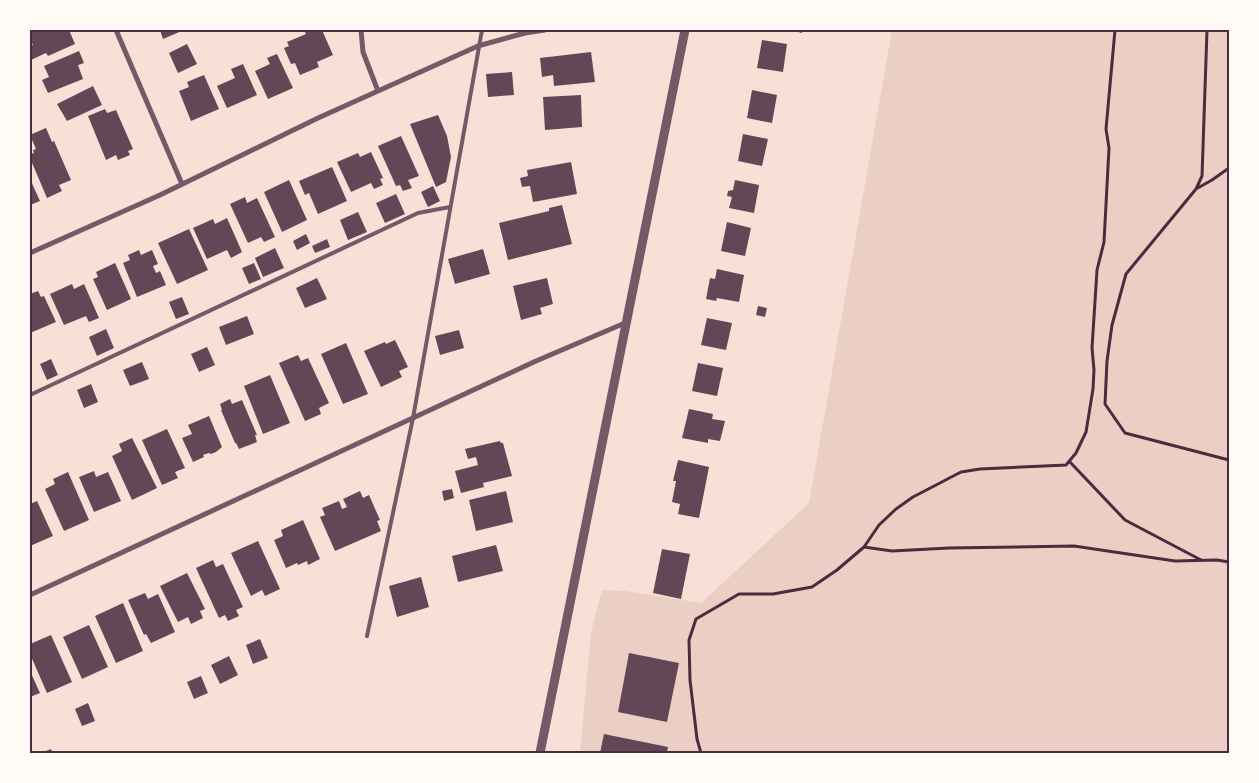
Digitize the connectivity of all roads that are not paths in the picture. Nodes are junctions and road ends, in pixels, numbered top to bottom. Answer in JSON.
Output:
{"nodes":[{"id":1,"x":116,"y":30,"type":"edge"},
{"id":2,"x":362,"y":30,"type":"edge"},
{"id":3,"x":482,"y":30,"type":"edge"},
{"id":4,"x":545,"y":30,"type":"edge"},
{"id":5,"x":684,"y":30,"type":"edge"},
{"id":6,"x":478,"y":46,"type":"junction"},
{"id":7,"x":378,"y":91,"type":"junction"},
{"id":8,"x":182,"y":184,"type":"junction"},
{"id":9,"x":450,"y":207,"type":"junction"},
{"id":10,"x":30,"y":253,"type":"edge"},
{"id":11,"x":625,"y":323,"type":"junction"},
{"id":12,"x":30,"y":395,"type":"edge"},
{"id":13,"x":413,"y":418,"type":"junction"},
{"id":14,"x":30,"y":595,"type":"edge"},
{"id":15,"x":366,"y":636,"type":"dead end"},
{"id":16,"x":540,"y":753,"type":"edge"}],
"edges":[{"from":1,"to":8,"type":"street"},
{"from":2,"to":7,"type":"street"},
{"from":3,"to":6,"type":"lane"},
{"from":4,"to":6,"type":"street"},
{"from":5,"to":11,"type":"street"},
{"from":6,"to":7,"type":"street"},
{"from":6,"to":9,"type":"lane"},
{"from":7,"to":8,"type":"street"},
{"from":8,"to":10,"type":"street"},
{"from":9,"to":12,"type":"lane"},
{"from":9,"to":13,"type":"lane"},
{"from":11,"to":13,"type":"street"},
{"from":11,"to":16,"type":"street"},
{"from":13,"to":14,"type":"street"},
{"from":13,"to":15,"type":"lane"}]}
